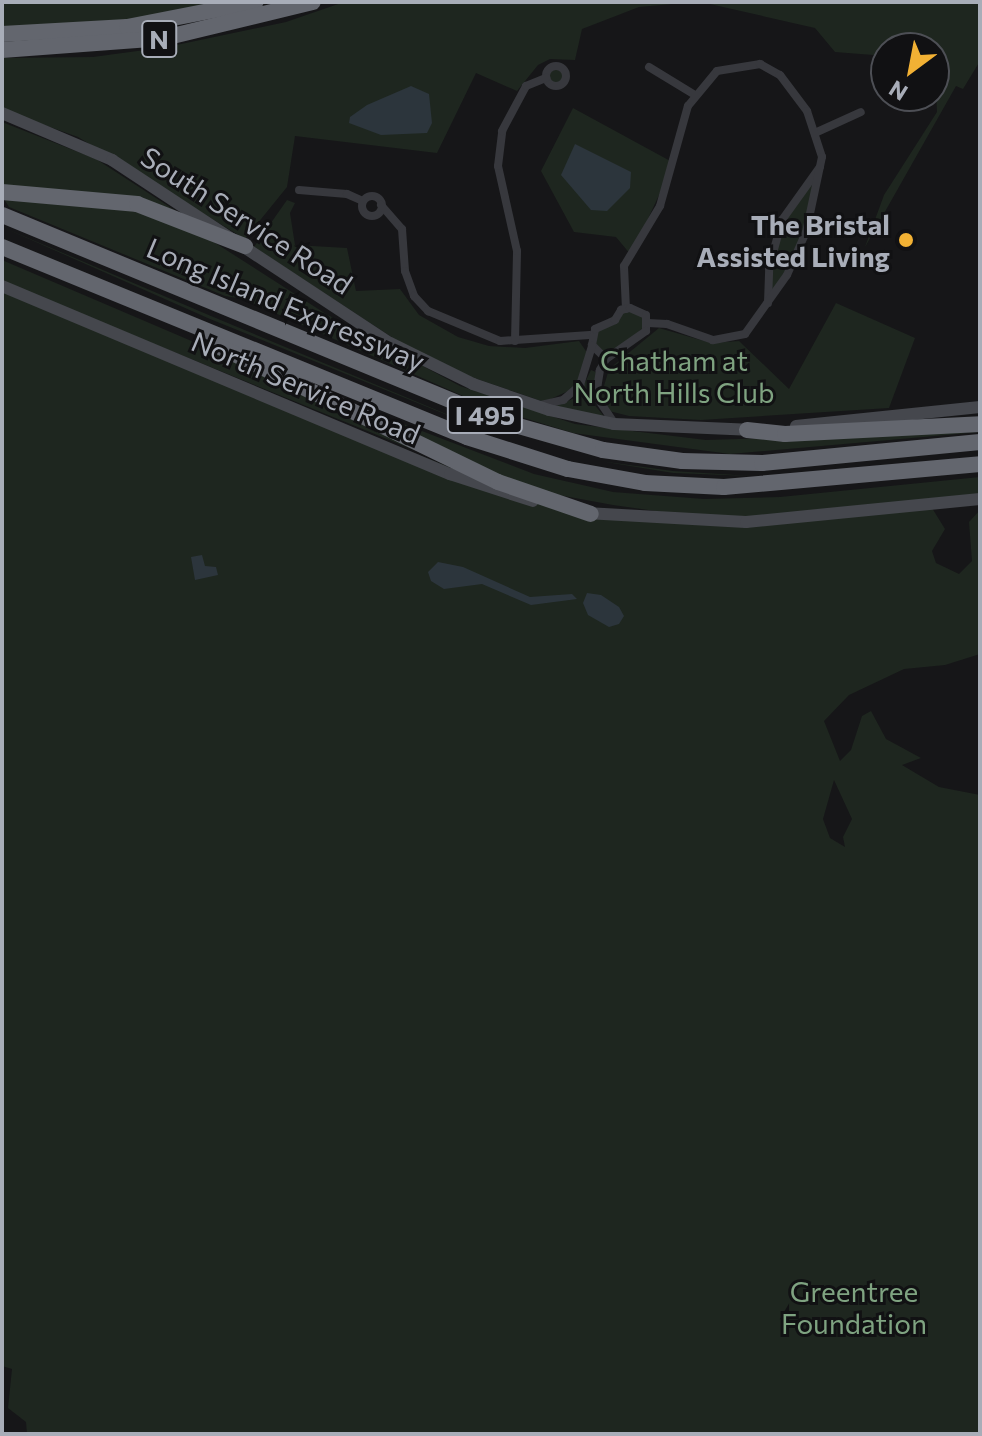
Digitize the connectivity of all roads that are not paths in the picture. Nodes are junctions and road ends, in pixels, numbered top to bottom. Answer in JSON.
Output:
{"nodes":[{"id":1,"x":256,"y":2,"type":"edge"},
{"id":2,"x":313,"y":2,"type":"edge"},
{"id":3,"x":2,"y":34,"type":"edge"},
{"id":4,"x":2,"y":50,"type":"edge"},
{"id":5,"x":649,"y":67,"type":"dead end"},
{"id":6,"x":546,"y":78,"type":"dead end"},
{"id":7,"x":695,"y":95,"type":"junction"},
{"id":8,"x":861,"y":112,"type":"dead end"},
{"id":9,"x":2,"y":113,"type":"edge"},
{"id":10,"x":817,"y":132,"type":"junction"},
{"id":11,"x":820,"y":167,"type":"junction"},
{"id":12,"x":299,"y":190,"type":"dead end"},
{"id":13,"x":2,"y":192,"type":"edge"},
{"id":14,"x":363,"y":201,"type":"junction"},
{"id":15,"x":381,"y":205,"type":"junction"},
{"id":16,"x":2,"y":215,"type":"edge"},
{"id":17,"x":245,"y":246,"type":"junction"},
{"id":18,"x":2,"y":247,"type":"edge"},
{"id":19,"x":70,"y":275,"type":"junction"},
{"id":20,"x":2,"y":286,"type":"edge"},
{"id":21,"x":768,"y":305,"type":"junction"},
{"id":22,"x":626,"y":309,"type":"junction"},
{"id":23,"x":648,"y":323,"type":"junction"},
{"id":24,"x":591,"y":340,"type":"junction"},
{"id":25,"x":515,"y":341,"type":"junction"},
{"id":26,"x":606,"y":359,"type":"junction"},
{"id":27,"x":535,"y":406,"type":"junction"},
{"id":28,"x":980,"y":407,"type":"edge"},
{"id":29,"x":614,"y":424,"type":"junction"},
{"id":30,"x":980,"y":424,"type":"edge"},
{"id":31,"x":747,"y":430,"type":"junction"},
{"id":32,"x":980,"y":442,"type":"edge"},
{"id":33,"x":980,"y":464,"type":"edge"},
{"id":34,"x":980,"y":499,"type":"edge"},
{"id":35,"x":591,"y":514,"type":"junction"}],
"edges":[{"from":1,"to":3,"type":"highway","number":"N"},
{"from":2,"to":4,"type":"highway","number":"N"},
{"from":5,"to":7,"type":"street"},
{"from":6,"to":25,"type":"street"},
{"from":7,"to":10,"type":"street"},
{"from":7,"to":22,"type":"street"},
{"from":8,"to":10,"type":"street"},
{"from":9,"to":17,"type":"main road","name":"South Service Road"},
{"from":10,"to":11,"type":"street"},
{"from":11,"to":21,"type":"street"},
{"from":11,"to":21,"type":"street"},
{"from":12,"to":14,"type":"street"},
{"from":13,"to":17,"type":"highway"},
{"from":14,"to":15,"type":"street"},
{"from":14,"to":15,"type":"street"},
{"from":15,"to":25,"type":"street"},
{"from":16,"to":32,"type":"highway","name":"Long Island Expressway","number":"I 495"},
{"from":17,"to":27,"type":"main road","name":"South Service Road"},
{"from":18,"to":19,"type":"highway","name":"Long Island Expressway","number":"I 495"},
{"from":19,"to":33,"type":"highway","name":"Long Island Expressway","number":"I 495"},
{"from":19,"to":35,"type":"highway"},
{"from":20,"to":35,"type":"main road","name":"North Service Road"},
{"from":21,"to":23,"type":"street"},
{"from":22,"to":23,"type":"street"},
{"from":22,"to":24,"type":"street"},
{"from":23,"to":26,"type":"street"},
{"from":24,"to":25,"type":"street"},
{"from":24,"to":26,"type":"street"},
{"from":24,"to":27,"type":"street"},
{"from":26,"to":29,"type":"street"},
{"from":27,"to":29,"type":"main road","name":"South Service Road"},
{"from":28,"to":31,"type":"main road","name":"South Service Road"},
{"from":29,"to":31,"type":"main road","name":"South Service Road"},
{"from":30,"to":31,"type":"highway"},
{"from":34,"to":35,"type":"main road","name":"North Service Road"}]}
